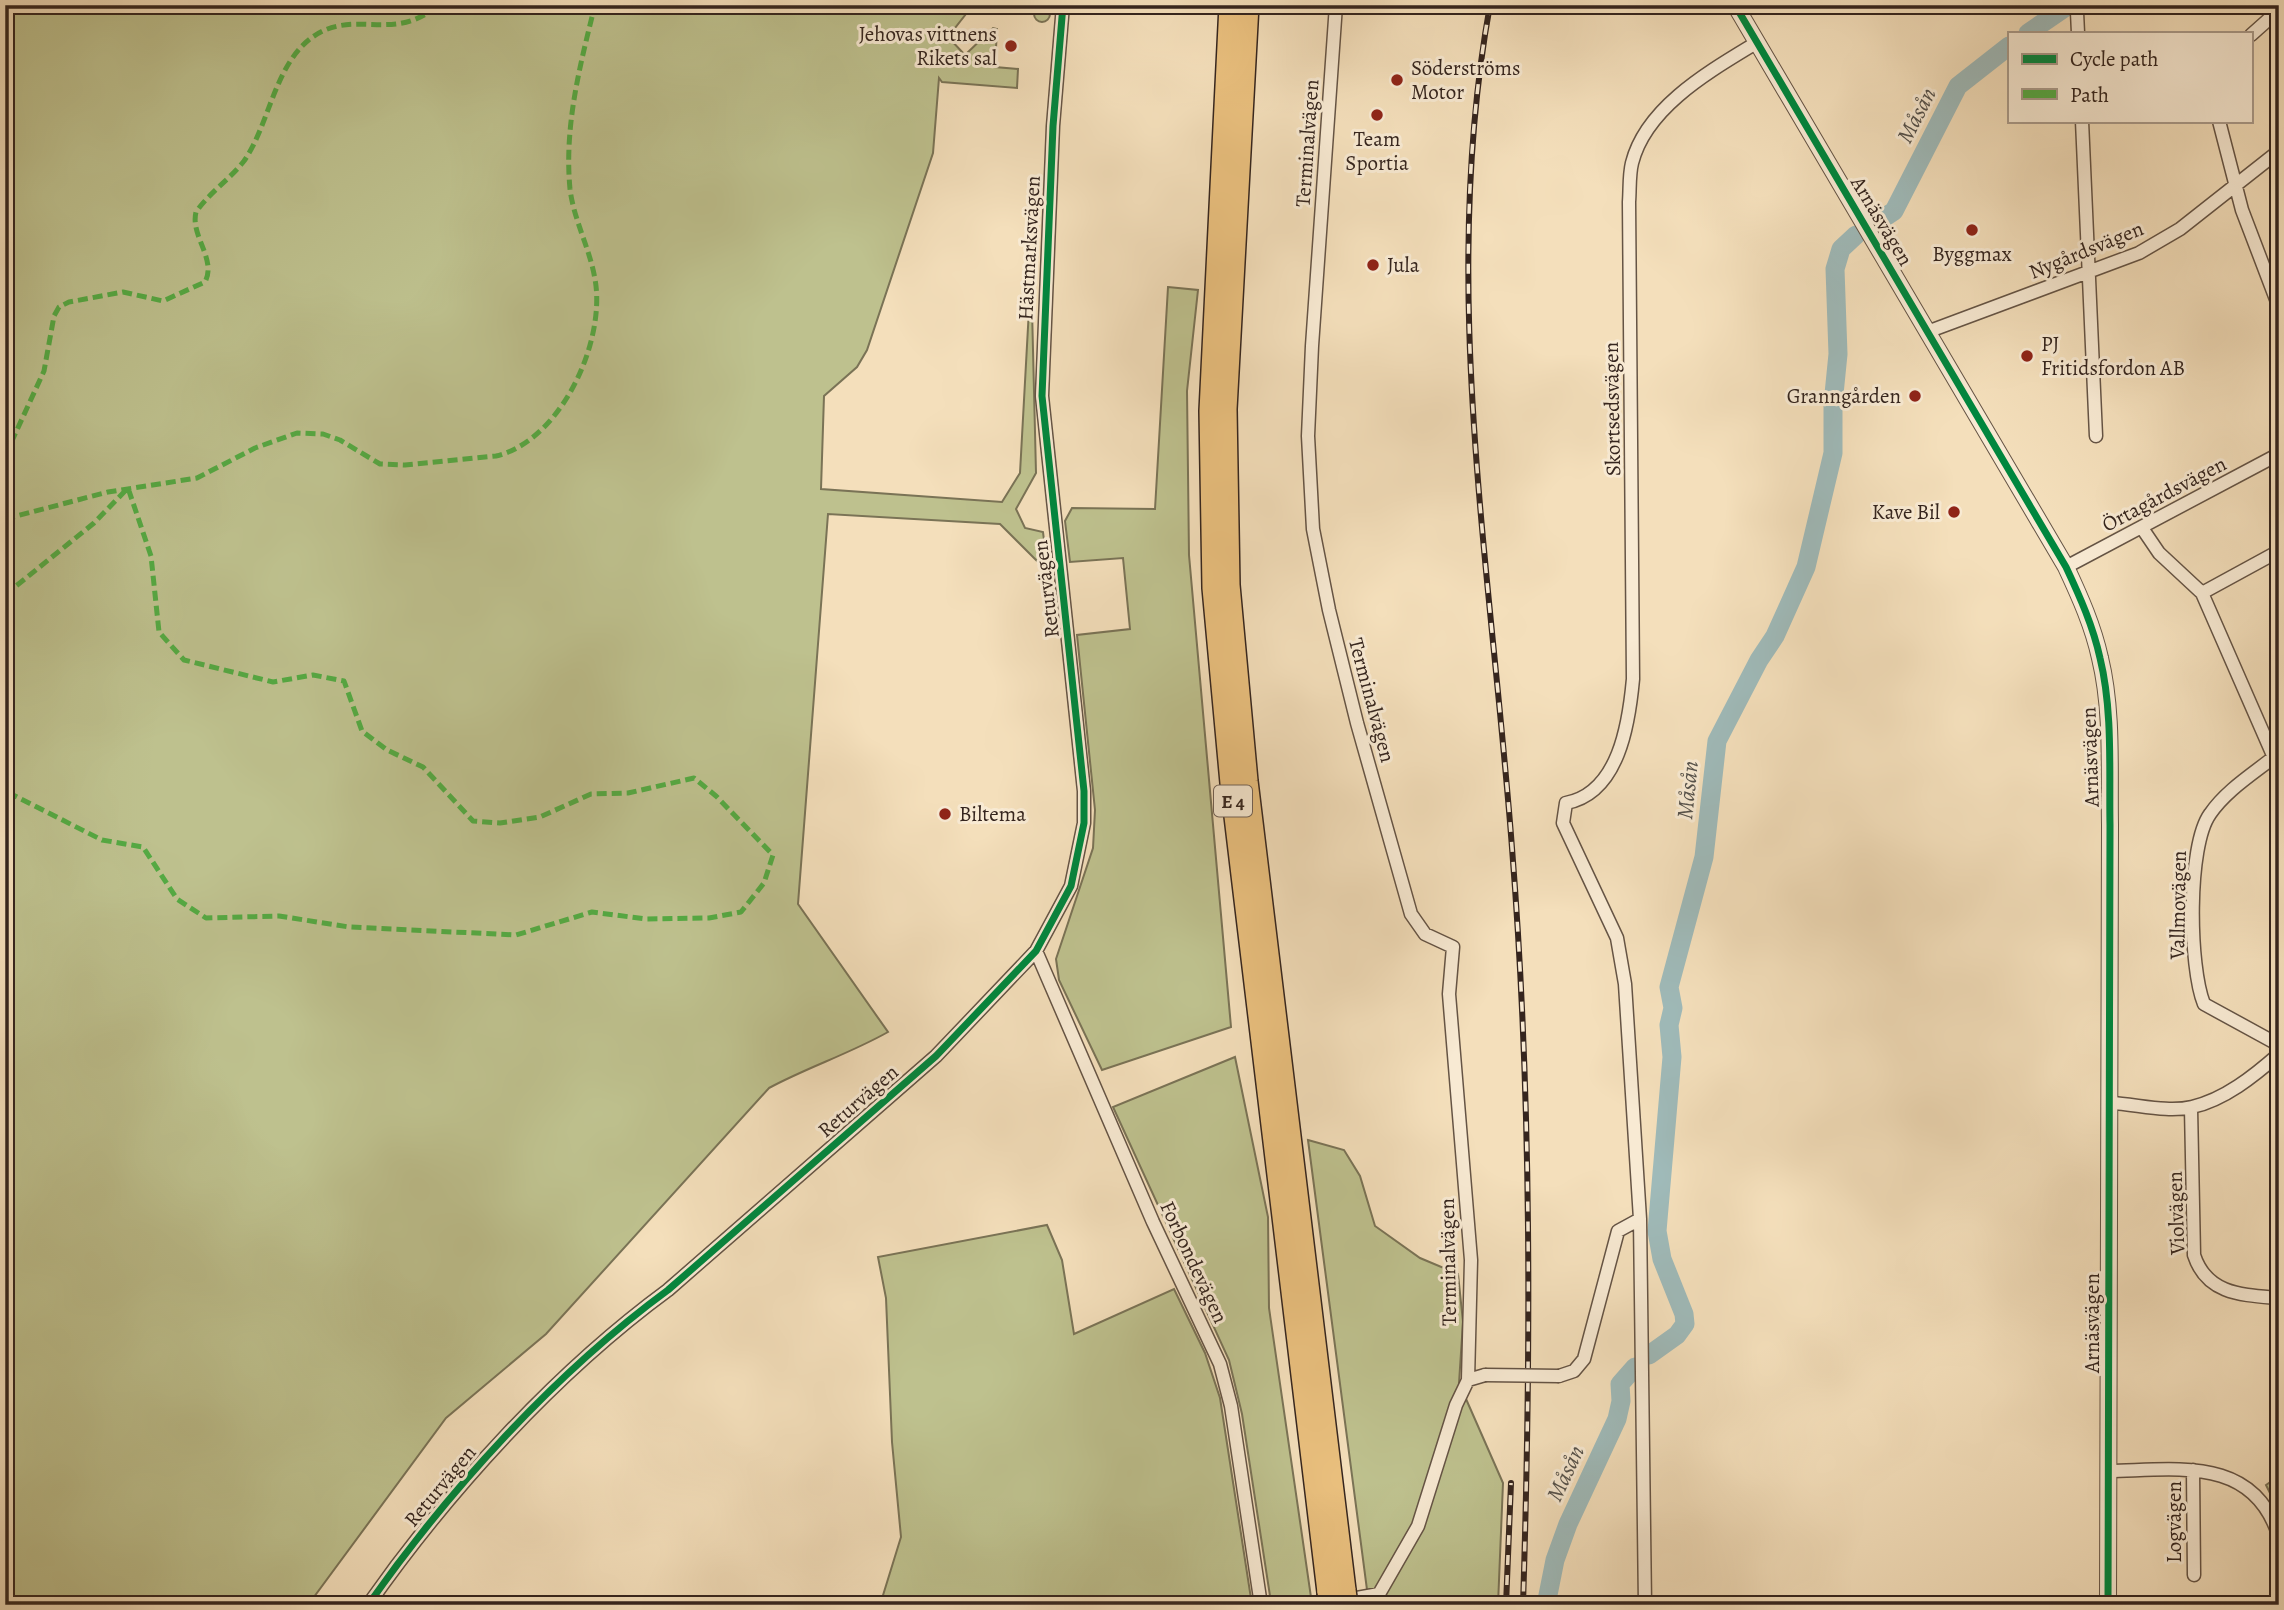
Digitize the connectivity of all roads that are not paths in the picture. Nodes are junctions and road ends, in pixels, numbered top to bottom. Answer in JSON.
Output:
{"nodes":[{"id":1,"x":1063,"y":5,"type":"edge"},
{"id":2,"x":1230,"y":5,"type":"edge"},
{"id":3,"x":1248,"y":5,"type":"edge"},
{"id":4,"x":1336,"y":5,"type":"edge"},
{"id":5,"x":1735,"y":5,"type":"edge"},
{"id":6,"x":2279,"y":10,"type":"edge"},
{"id":7,"x":2077,"y":12,"type":"dead end"},
{"id":8,"x":2078,"y":32,"type":"edge"},
{"id":9,"x":2252,"y":34,"type":"edge"},
{"id":10,"x":1756,"y":43,"type":"junction"},
{"id":11,"x":2082,"y":122,"type":"edge"},
{"id":12,"x":2219,"y":122,"type":"edge"},
{"id":13,"x":2279,"y":151,"type":"edge"},
{"id":14,"x":2237,"y":185,"type":"junction"},
{"id":15,"x":2091,"y":270,"type":"junction"},
{"id":16,"x":2275,"y":287,"type":"edge"},
{"id":17,"x":2279,"y":307,"type":"edge"},
{"id":18,"x":1927,"y":332,"type":"junction"},
{"id":19,"x":2096,"y":436,"type":"dead end"},
{"id":20,"x":2279,"y":454,"type":"edge"},
{"id":21,"x":1052,"y":493,"type":"joint"},
{"id":22,"x":2142,"y":528,"type":"junction"},
{"id":23,"x":2279,"y":551,"type":"edge"},
{"id":24,"x":2066,"y":567,"type":"junction"},
{"id":25,"x":2202,"y":593,"type":"junction"},
{"id":26,"x":2277,"y":760,"type":"edge"},
{"id":27,"x":1036,"y":951,"type":"junction"},
{"id":28,"x":2279,"y":1045,"type":"edge"},
{"id":29,"x":2279,"y":1054,"type":"edge"},
{"id":30,"x":2110,"y":1103,"type":"junction"},
{"id":31,"x":2191,"y":1108,"type":"junction"},
{"id":32,"x":1640,"y":1219,"type":"junction"},
{"id":33,"x":2279,"y":1298,"type":"edge"},
{"id":34,"x":1468,"y":1380,"type":"junction"},
{"id":35,"x":2193,"y":1470,"type":"junction"},
{"id":36,"x":2109,"y":1471,"type":"junction"},
{"id":37,"x":2279,"y":1537,"type":"edge"},
{"id":38,"x":2194,"y":1575,"type":"dead end"},
{"id":39,"x":1334,"y":1599,"type":"edge"},
{"id":40,"x":368,"y":1605,"type":"edge"},
{"id":41,"x":1261,"y":1605,"type":"edge"},
{"id":42,"x":1645,"y":1605,"type":"edge"},
{"id":43,"x":2108,"y":1605,"type":"edge"}],
"edges":[{"from":1,"to":21,"type":"street","name":"Hästmarksvägen"},
{"from":2,"to":39,"type":"highway","number":"E 4"},
{"from":3,"to":39,"type":"highway","number":"E 4"},
{"from":4,"to":34,"type":"street","name":"Terminalvägen"},
{"from":5,"to":10,"type":"street","name":"Arnäsvägen"},
{"from":6,"to":9,"type":"street"},
{"from":7,"to":8,"type":"street"},
{"from":10,"to":18,"type":"street","name":"Arnäsvägen"},
{"from":10,"to":32,"type":"street","name":"Skortsedsvägen"},
{"from":11,"to":15,"type":"street"},
{"from":12,"to":14,"type":"street"},
{"from":13,"to":14,"type":"street","name":"Nygårdsvägen"},
{"from":14,"to":15,"type":"street","name":"Nygårdsvägen"},
{"from":14,"to":16,"type":"street"},
{"from":15,"to":18,"type":"street","name":"Nygårdsvägen"},
{"from":15,"to":19,"type":"street"},
{"from":16,"to":17,"type":"street"},
{"from":18,"to":24,"type":"street","name":"Arnäsvägen"},
{"from":20,"to":22,"type":"street","name":"Örtagårdsvägen"},
{"from":21,"to":27,"type":"street","name":"Returvägen"},
{"from":22,"to":24,"type":"street","name":"Örtagårdsvägen"},
{"from":22,"to":25,"type":"street"},
{"from":23,"to":25,"type":"street"},
{"from":24,"to":30,"type":"street","name":"Arnäsvägen"},
{"from":25,"to":26,"type":"street"},
{"from":26,"to":28,"type":"street","name":"Vallmovägen"},
{"from":27,"to":40,"type":"street","name":"Returvägen"},
{"from":27,"to":41,"type":"street","name":"Forbondevägen"},
{"from":29,"to":31,"type":"street"},
{"from":30,"to":31,"type":"street"},
{"from":30,"to":36,"type":"street","name":"Arnäsvägen"},
{"from":31,"to":33,"type":"street","name":"Violvägen"},
{"from":32,"to":34,"type":"street","bridge":true},
{"from":32,"to":42,"type":"street"},
{"from":34,"to":39,"type":"street"},
{"from":35,"to":36,"type":"street"},
{"from":35,"to":37,"type":"street"},
{"from":35,"to":38,"type":"street","name":"Logvägen"},
{"from":36,"to":43,"type":"street","name":"Arnäsvägen"}]}
